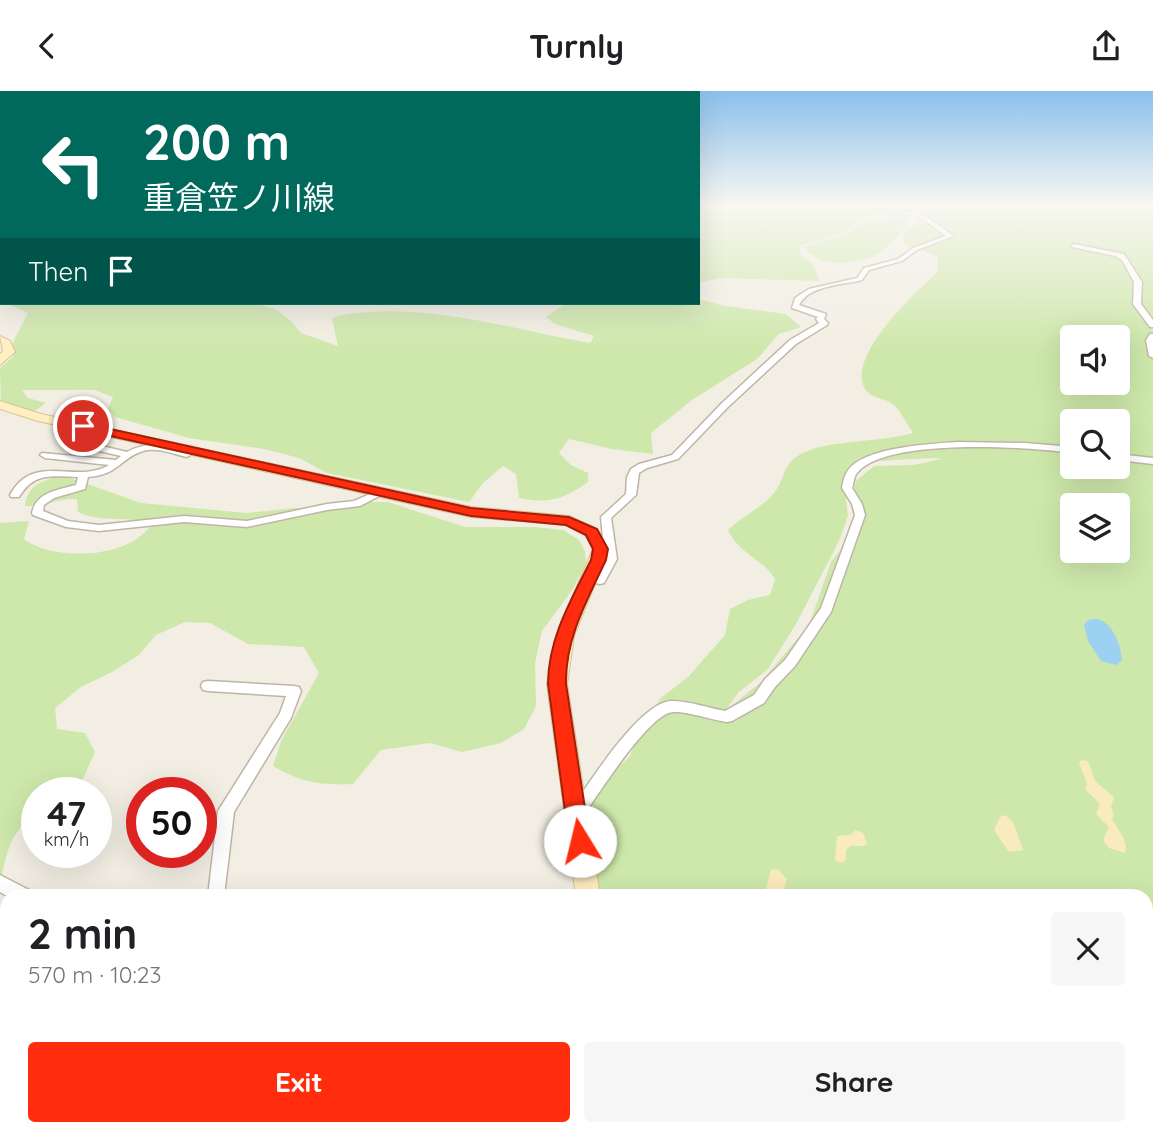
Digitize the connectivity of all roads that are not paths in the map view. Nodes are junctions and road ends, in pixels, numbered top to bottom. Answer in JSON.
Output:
{"nodes":[{"id":1,"x":910,"y":253,"type":"edge"},
{"id":2,"x":1110,"y":253,"type":"edge"},
{"id":3,"x":1153,"y":325,"type":"edge"},
{"id":4,"x":1153,"y":336,"type":"edge"},
{"id":5,"x":0,"y":339,"type":"edge"},
{"id":6,"x":1153,"y":356,"type":"edge"},
{"id":7,"x":0,"y":361,"type":"edge"},
{"id":8,"x":0,"y":405,"type":"edge"},
{"id":9,"x":64,"y":440,"type":"dead end"},
{"id":10,"x":1060,"y":448,"type":"edge"},
{"id":11,"x":201,"y":451,"type":"junction"},
{"id":12,"x":45,"y":455,"type":"dead end"},
{"id":13,"x":129,"y":455,"type":"junction"},
{"id":14,"x":1130,"y":458,"type":"edge"},
{"id":15,"x":1153,"y":461,"type":"edge"},
{"id":16,"x":119,"y":463,"type":"junction"},
{"id":17,"x":86,"y":473,"type":"junction"},
{"id":18,"x":382,"y":492,"type":"junction"},
{"id":19,"x":15,"y":495,"type":"dead end"},
{"id":20,"x":591,"y":579,"type":"junction"},
{"id":21,"x":208,"y":686,"type":"dead end"},
{"id":22,"x":576,"y":814,"type":"junction"},
{"id":23,"x":217,"y":889,"type":"edge"},
{"id":24,"x":587,"y":889,"type":"edge"}],
"edges":[{"from":1,"to":20,"type":"street"},
{"from":2,"to":3,"type":"street"},
{"from":4,"to":6,"type":"street"},
{"from":5,"to":7,"type":"main road"},
{"from":8,"to":11,"type":"main road"},
{"from":9,"to":13,"type":"street"},
{"from":10,"to":22,"type":"street"},
{"from":11,"to":13,"type":"street"},
{"from":11,"to":18,"type":"main road"},
{"from":12,"to":16,"type":"street"},
{"from":13,"to":16,"type":"street"},
{"from":14,"to":15,"type":"street"},
{"from":16,"to":17,"type":"street"},
{"from":17,"to":18,"type":"street"},
{"from":17,"to":19,"type":"street"},
{"from":18,"to":20,"type":"main road"},
{"from":20,"to":22,"type":"main road"},
{"from":21,"to":23,"type":"street"},
{"from":22,"to":24,"type":"main road"}]}
